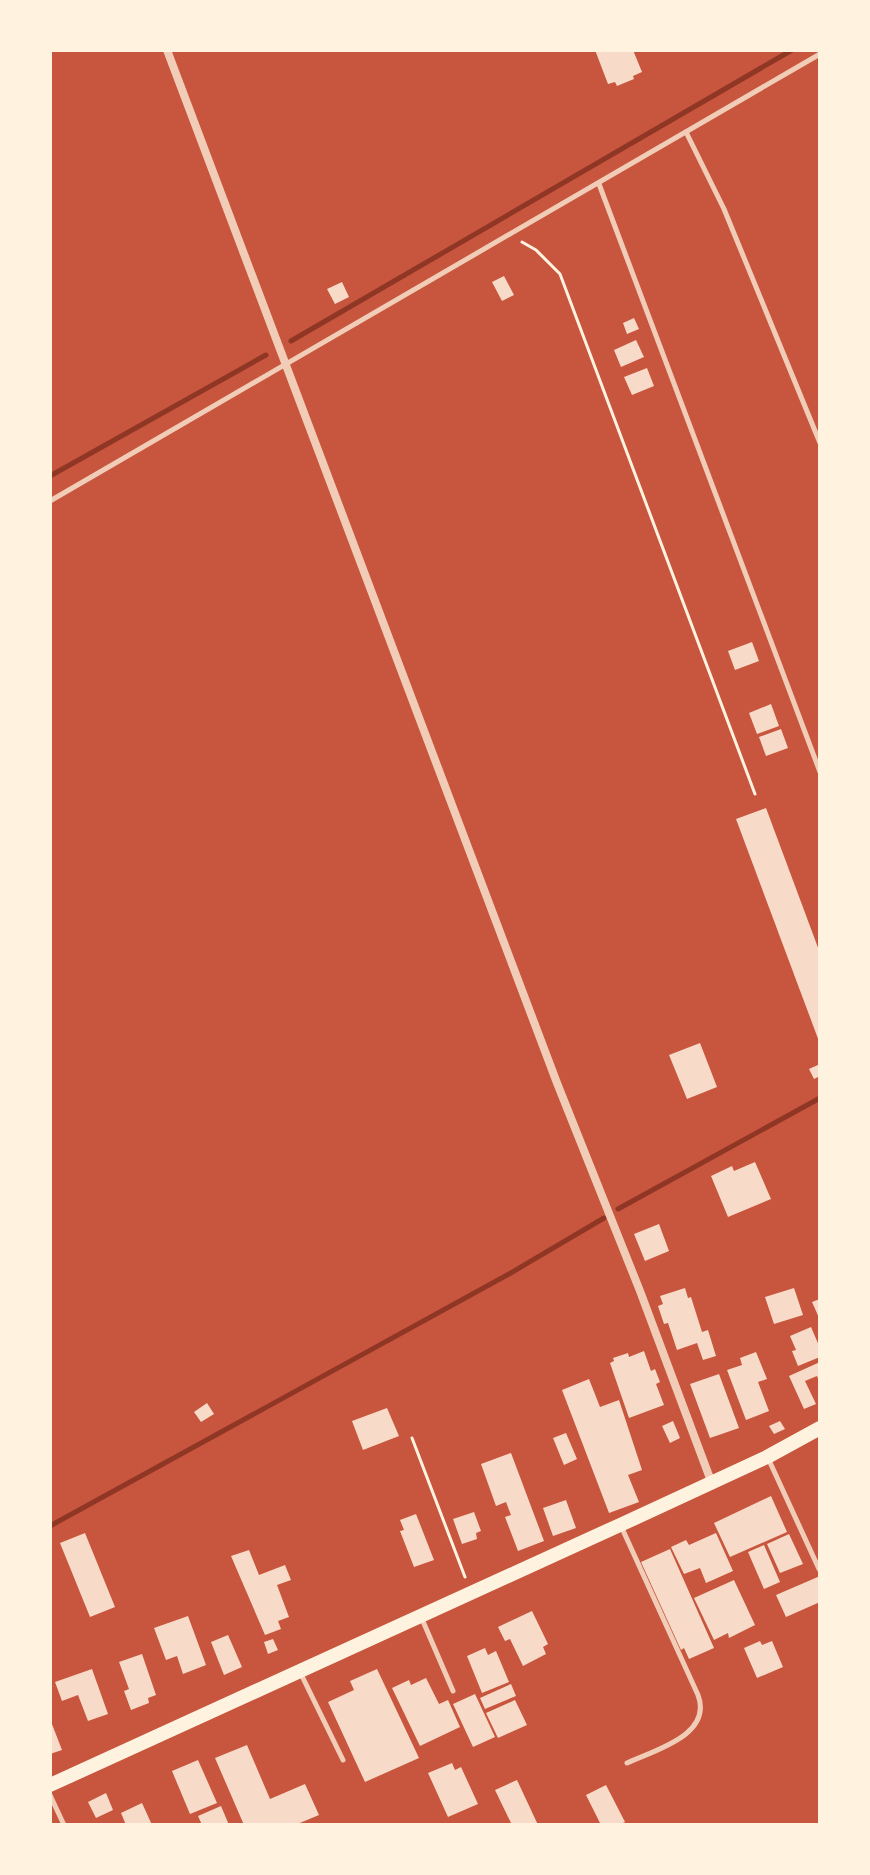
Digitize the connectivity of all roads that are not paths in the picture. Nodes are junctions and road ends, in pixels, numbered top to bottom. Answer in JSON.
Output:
{"nodes":[{"id":1,"x":167,"y":50,"type":"edge"},
{"id":2,"x":820,"y":54,"type":"edge"},
{"id":3,"x":686,"y":132,"type":"junction"},
{"id":4,"x":599,"y":184,"type":"junction"},
{"id":5,"x":286,"y":365,"type":"junction"},
{"id":6,"x":820,"y":443,"type":"edge"},
{"id":7,"x":50,"y":501,"type":"edge"},
{"id":8,"x":820,"y":772,"type":"edge"},
{"id":9,"x":820,"y":1428,"type":"edge"},
{"id":10,"x":767,"y":1457,"type":"junction"},
{"id":11,"x":711,"y":1481,"type":"junction"},
{"id":12,"x":620,"y":1525,"type":"junction"},
{"id":13,"x":819,"y":1569,"type":"edge"},
{"id":14,"x":421,"y":1615,"type":"junction"},
{"id":15,"x":299,"y":1670,"type":"junction"},
{"id":16,"x":453,"y":1691,"type":"dead end"},
{"id":17,"x":343,"y":1760,"type":"dead end"},
{"id":18,"x":627,"y":1763,"type":"dead end"},
{"id":19,"x":50,"y":1785,"type":"edge"},
{"id":20,"x":50,"y":1795,"type":"edge"},
{"id":21,"x":64,"y":1825,"type":"edge"}],
"edges":[{"from":1,"to":5,"type":"street"},
{"from":2,"to":3,"type":"lane"},
{"from":3,"to":4,"type":"lane"},
{"from":3,"to":6,"type":"lane"},
{"from":4,"to":5,"type":"lane"},
{"from":4,"to":8,"type":"lane"},
{"from":5,"to":7,"type":"lane"},
{"from":5,"to":11,"type":"street"},
{"from":9,"to":10,"type":"main road"},
{"from":10,"to":11,"type":"main road"},
{"from":10,"to":13,"type":"lane"},
{"from":11,"to":12,"type":"main road"},
{"from":12,"to":14,"type":"main road"},
{"from":12,"to":18,"type":"lane"},
{"from":14,"to":15,"type":"main road"},
{"from":14,"to":16,"type":"lane"},
{"from":15,"to":17,"type":"lane"},
{"from":15,"to":19,"type":"main road"},
{"from":20,"to":21,"type":"lane"}]}
